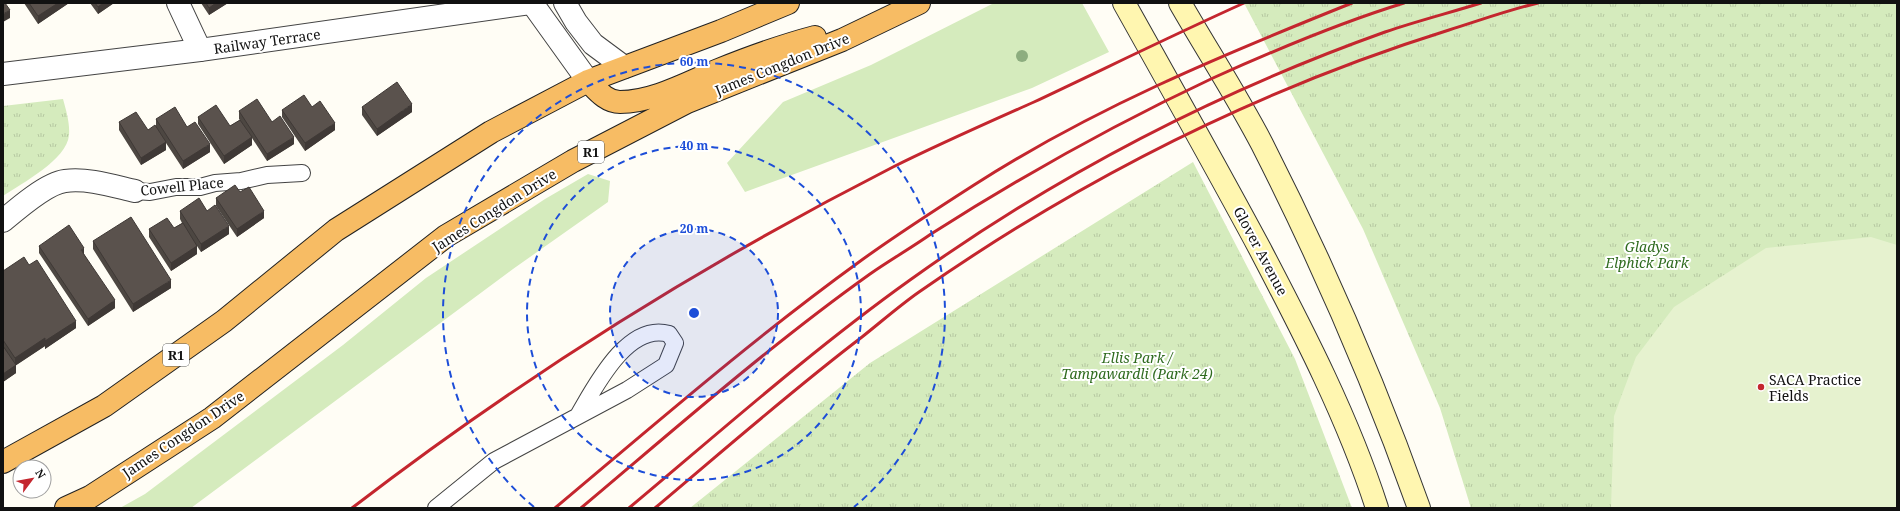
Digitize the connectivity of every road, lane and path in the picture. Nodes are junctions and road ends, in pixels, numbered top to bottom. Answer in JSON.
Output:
{"nodes":[{"id":1,"x":178,"y":3,"type":"edge"},
{"id":2,"x":531,"y":3,"type":"edge"},
{"id":3,"x":565,"y":3,"type":"edge"},
{"id":4,"x":788,"y":3,"type":"edge"},
{"id":5,"x":919,"y":3,"type":"edge"},
{"id":6,"x":1124,"y":3,"type":"edge"},
{"id":7,"x":1180,"y":3,"type":"edge"},
{"id":8,"x":881,"y":23,"type":"junction"},
{"id":9,"x":200,"y":50,"type":"junction"},
{"id":10,"x":624,"y":67,"type":"junction"},
{"id":11,"x":3,"y":74,"type":"edge"},
{"id":12,"x":588,"y":81,"type":"junction"},
{"id":13,"x":302,"y":173,"type":"dead end"},
{"id":14,"x":135,"y":191,"type":"joint"},
{"id":15,"x":3,"y":221,"type":"edge"},
{"id":16,"x":579,"y":414,"type":"junction"},
{"id":17,"x":3,"y":462,"type":"edge"},
{"id":18,"x":66,"y":508,"type":"edge"},
{"id":19,"x":436,"y":508,"type":"edge"},
{"id":20,"x":1377,"y":508,"type":"edge"},
{"id":21,"x":1419,"y":508,"type":"edge"}],
"edges":[{"from":1,"to":9,"type":"street"},
{"from":2,"to":9,"type":"street","name":"Railway Terrace"},
{"from":2,"to":12,"type":"street"},
{"from":3,"to":10,"type":"street"},
{"from":4,"to":10,"type":"highway","number":"R1"},
{"from":5,"to":8,"type":"highway","name":"James Congdon Drive","number":"R1"},
{"from":6,"to":20,"type":"main road","name":"Glover Avenue"},
{"from":7,"to":21,"type":"main road"},
{"from":8,"to":12,"type":"highway"},
{"from":8,"to":18,"type":"highway","name":"James Congdon Drive","number":"R1"},
{"from":9,"to":11,"type":"street","name":"Railway Terrace"},
{"from":10,"to":12,"type":"highway","number":"R1"},
{"from":12,"to":17,"type":"highway","number":"R1"},
{"from":13,"to":14,"type":"lane","name":"Cowell Place"},
{"from":14,"to":15,"type":"street","name":"Cowell Place"},
{"from":16,"to":16,"type":"lane"},
{"from":16,"to":19,"type":"lane"}]}
